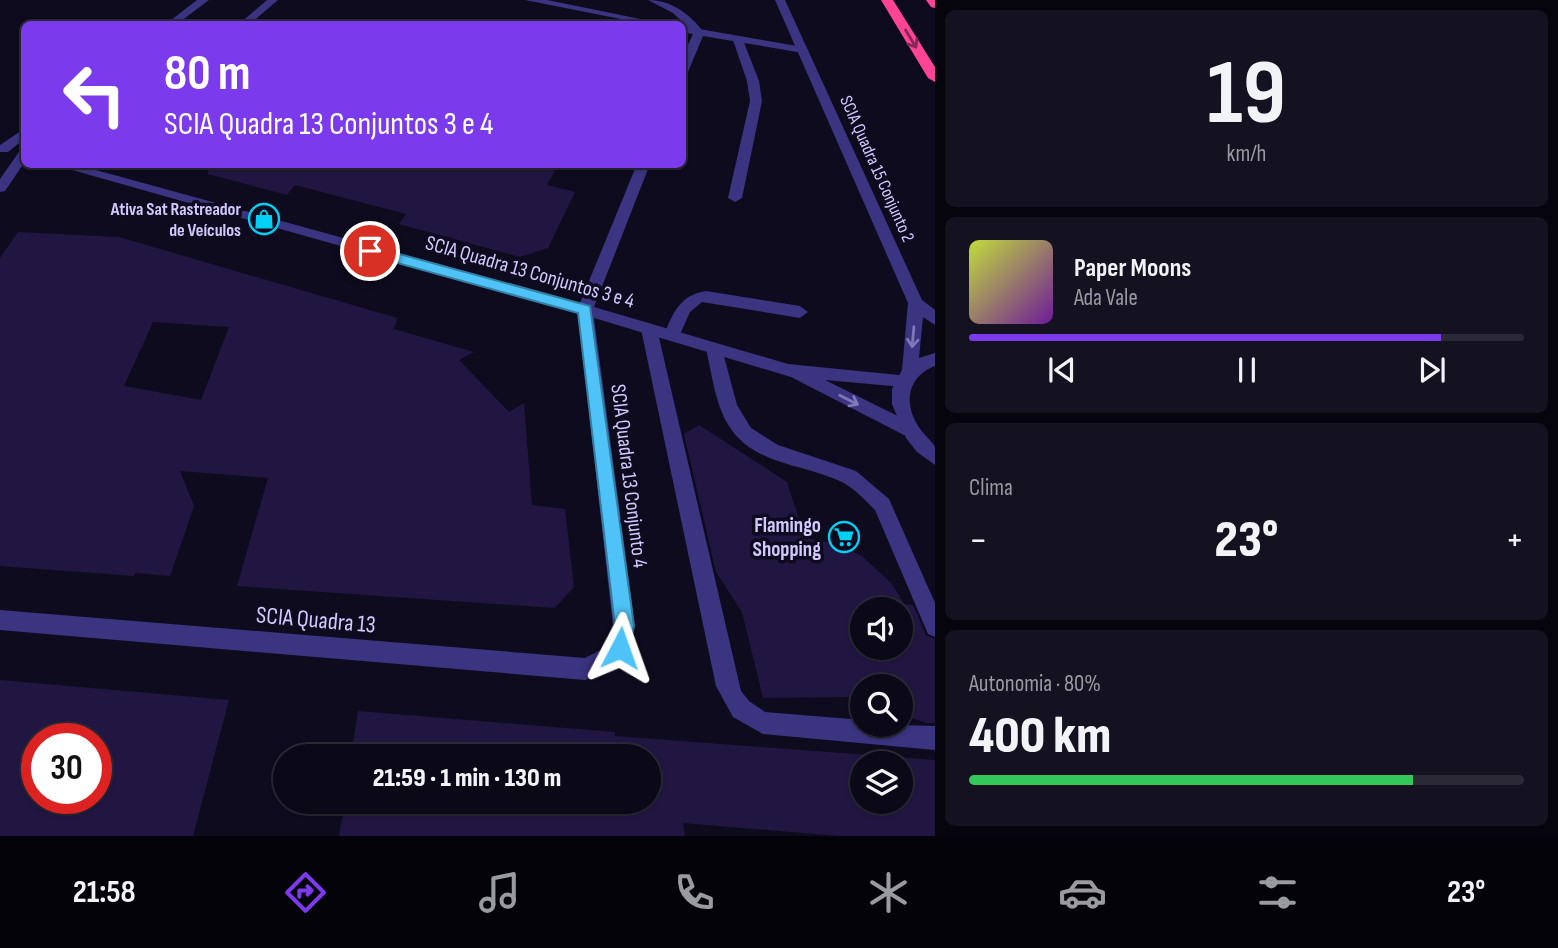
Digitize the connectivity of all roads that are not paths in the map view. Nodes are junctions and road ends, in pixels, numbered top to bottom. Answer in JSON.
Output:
{"nodes":[{"id":1,"x":204,"y":0,"type":"edge"},
{"id":2,"x":273,"y":0,"type":"edge"},
{"id":3,"x":530,"y":0,"type":"edge"},
{"id":4,"x":653,"y":0,"type":"edge"},
{"id":5,"x":780,"y":0,"type":"edge"},
{"id":6,"x":887,"y":0,"type":"edge"},
{"id":7,"x":554,"y":2,"type":"edge"},
{"id":8,"x":175,"y":21,"type":"edge"},
{"id":9,"x":248,"y":21,"type":"edge"},
{"id":10,"x":646,"y":21,"type":"edge"},
{"id":11,"x":686,"y":30,"type":"edge"},
{"id":12,"x":699,"y":32,"type":"junction"},
{"id":13,"x":738,"y":40,"type":"junction"},
{"id":14,"x":803,"y":50,"type":"junction"},
{"id":15,"x":686,"y":63,"type":"edge"},
{"id":16,"x":935,"y":78,"type":"edge"},
{"id":17,"x":21,"y":135,"type":"edge"},
{"id":18,"x":1,"y":149,"type":"edge"},
{"id":19,"x":21,"y":154,"type":"edge"},
{"id":20,"x":21,"y":159,"type":"edge"},
{"id":21,"x":80,"y":168,"type":"edge"},
{"id":22,"x":642,"y":168,"type":"edge"},
{"id":23,"x":0,"y":188,"type":"edge"},
{"id":24,"x":735,"y":198,"type":"dead end"},
{"id":25,"x":916,"y":303,"type":"junction"},
{"id":26,"x":585,"y":310,"type":"junction"},
{"id":27,"x":800,"y":312,"type":"dead end"},
{"id":28,"x":935,"y":319,"type":"edge"},
{"id":29,"x":649,"y":329,"type":"junction"},
{"id":30,"x":672,"y":335,"type":"junction"},
{"id":31,"x":714,"y":349,"type":"junction"},
{"id":32,"x":935,"y":359,"type":"edge"},
{"id":33,"x":788,"y":370,"type":"junction"},
{"id":34,"x":906,"y":376,"type":"junction"},
{"id":35,"x":910,"y":430,"type":"junction"},
{"id":36,"x":935,"y":457,"type":"edge"},
{"id":37,"x":0,"y":620,"type":"edge"},
{"id":38,"x":935,"y":627,"type":"edge"},
{"id":39,"x":620,"y":648,"type":"joint"},
{"id":40,"x":935,"y":738,"type":"edge"}],
"edges":[{"from":1,"to":8,"type":"street"},
{"from":2,"to":9,"type":"street"},
{"from":3,"to":7,"type":"street"},
{"from":4,"to":12,"type":"street"},
{"from":5,"to":14,"type":"street","name":"SCIA Quadra 15 Conjunto 2"},
{"from":6,"to":16,"type":"highway","one_way":true},
{"from":7,"to":10,"type":"street"},
{"from":11,"to":12,"type":"street"},
{"from":12,"to":13,"type":"street"},
{"from":12,"to":15,"type":"street"},
{"from":13,"to":14,"type":"street"},
{"from":13,"to":24,"type":"street"},
{"from":14,"to":25,"type":"street","name":"SCIA Quadra 15 Conjunto 2"},
{"from":17,"to":18,"type":"street"},
{"from":18,"to":19,"type":"street"},
{"from":20,"to":23,"type":"street"},
{"from":21,"to":26,"type":"street","name":"SCIA Quadra 13 Conjuntos 3 e 4"},
{"from":22,"to":26,"type":"street"},
{"from":25,"to":28,"type":"street","name":"SCIA Quadra 15 Conjunto 2"},
{"from":25,"to":34,"type":"street","name":"SCIA Quadra 15 Conjunto 2","one_way":true},
{"from":26,"to":29,"type":"street","name":"SCIA Quadra 13 Conjuntos 3 e 4"},
{"from":26,"to":39,"type":"street","name":"SCIA Quadra 13 Conjunto 4"},
{"from":27,"to":30,"type":"street"},
{"from":29,"to":30,"type":"street","name":"SCIA Quadra 13 Conjuntos 3 e 4"},
{"from":29,"to":40,"type":"street"},
{"from":30,"to":31,"type":"street","name":"SCIA Quadra 13 Conjuntos 3 e 4"},
{"from":31,"to":33,"type":"street","name":"SCIA Quadra 13 Conjuntos 3 e 4"},
{"from":31,"to":38,"type":"street"},
{"from":32,"to":34,"type":"street"},
{"from":33,"to":34,"type":"street","name":"SCIA Quadra 13 Conjuntos 3 e 4"},
{"from":33,"to":35,"type":"street","name":"SCIA Quadra 13 Conjuntos 3 e 4","one_way":true},
{"from":34,"to":35,"type":"street","name":"SCIA Quadra 15 Conjunto 2"},
{"from":35,"to":36,"type":"street"},
{"from":37,"to":39,"type":"street","name":"SCIA Quadra 13"}]}
